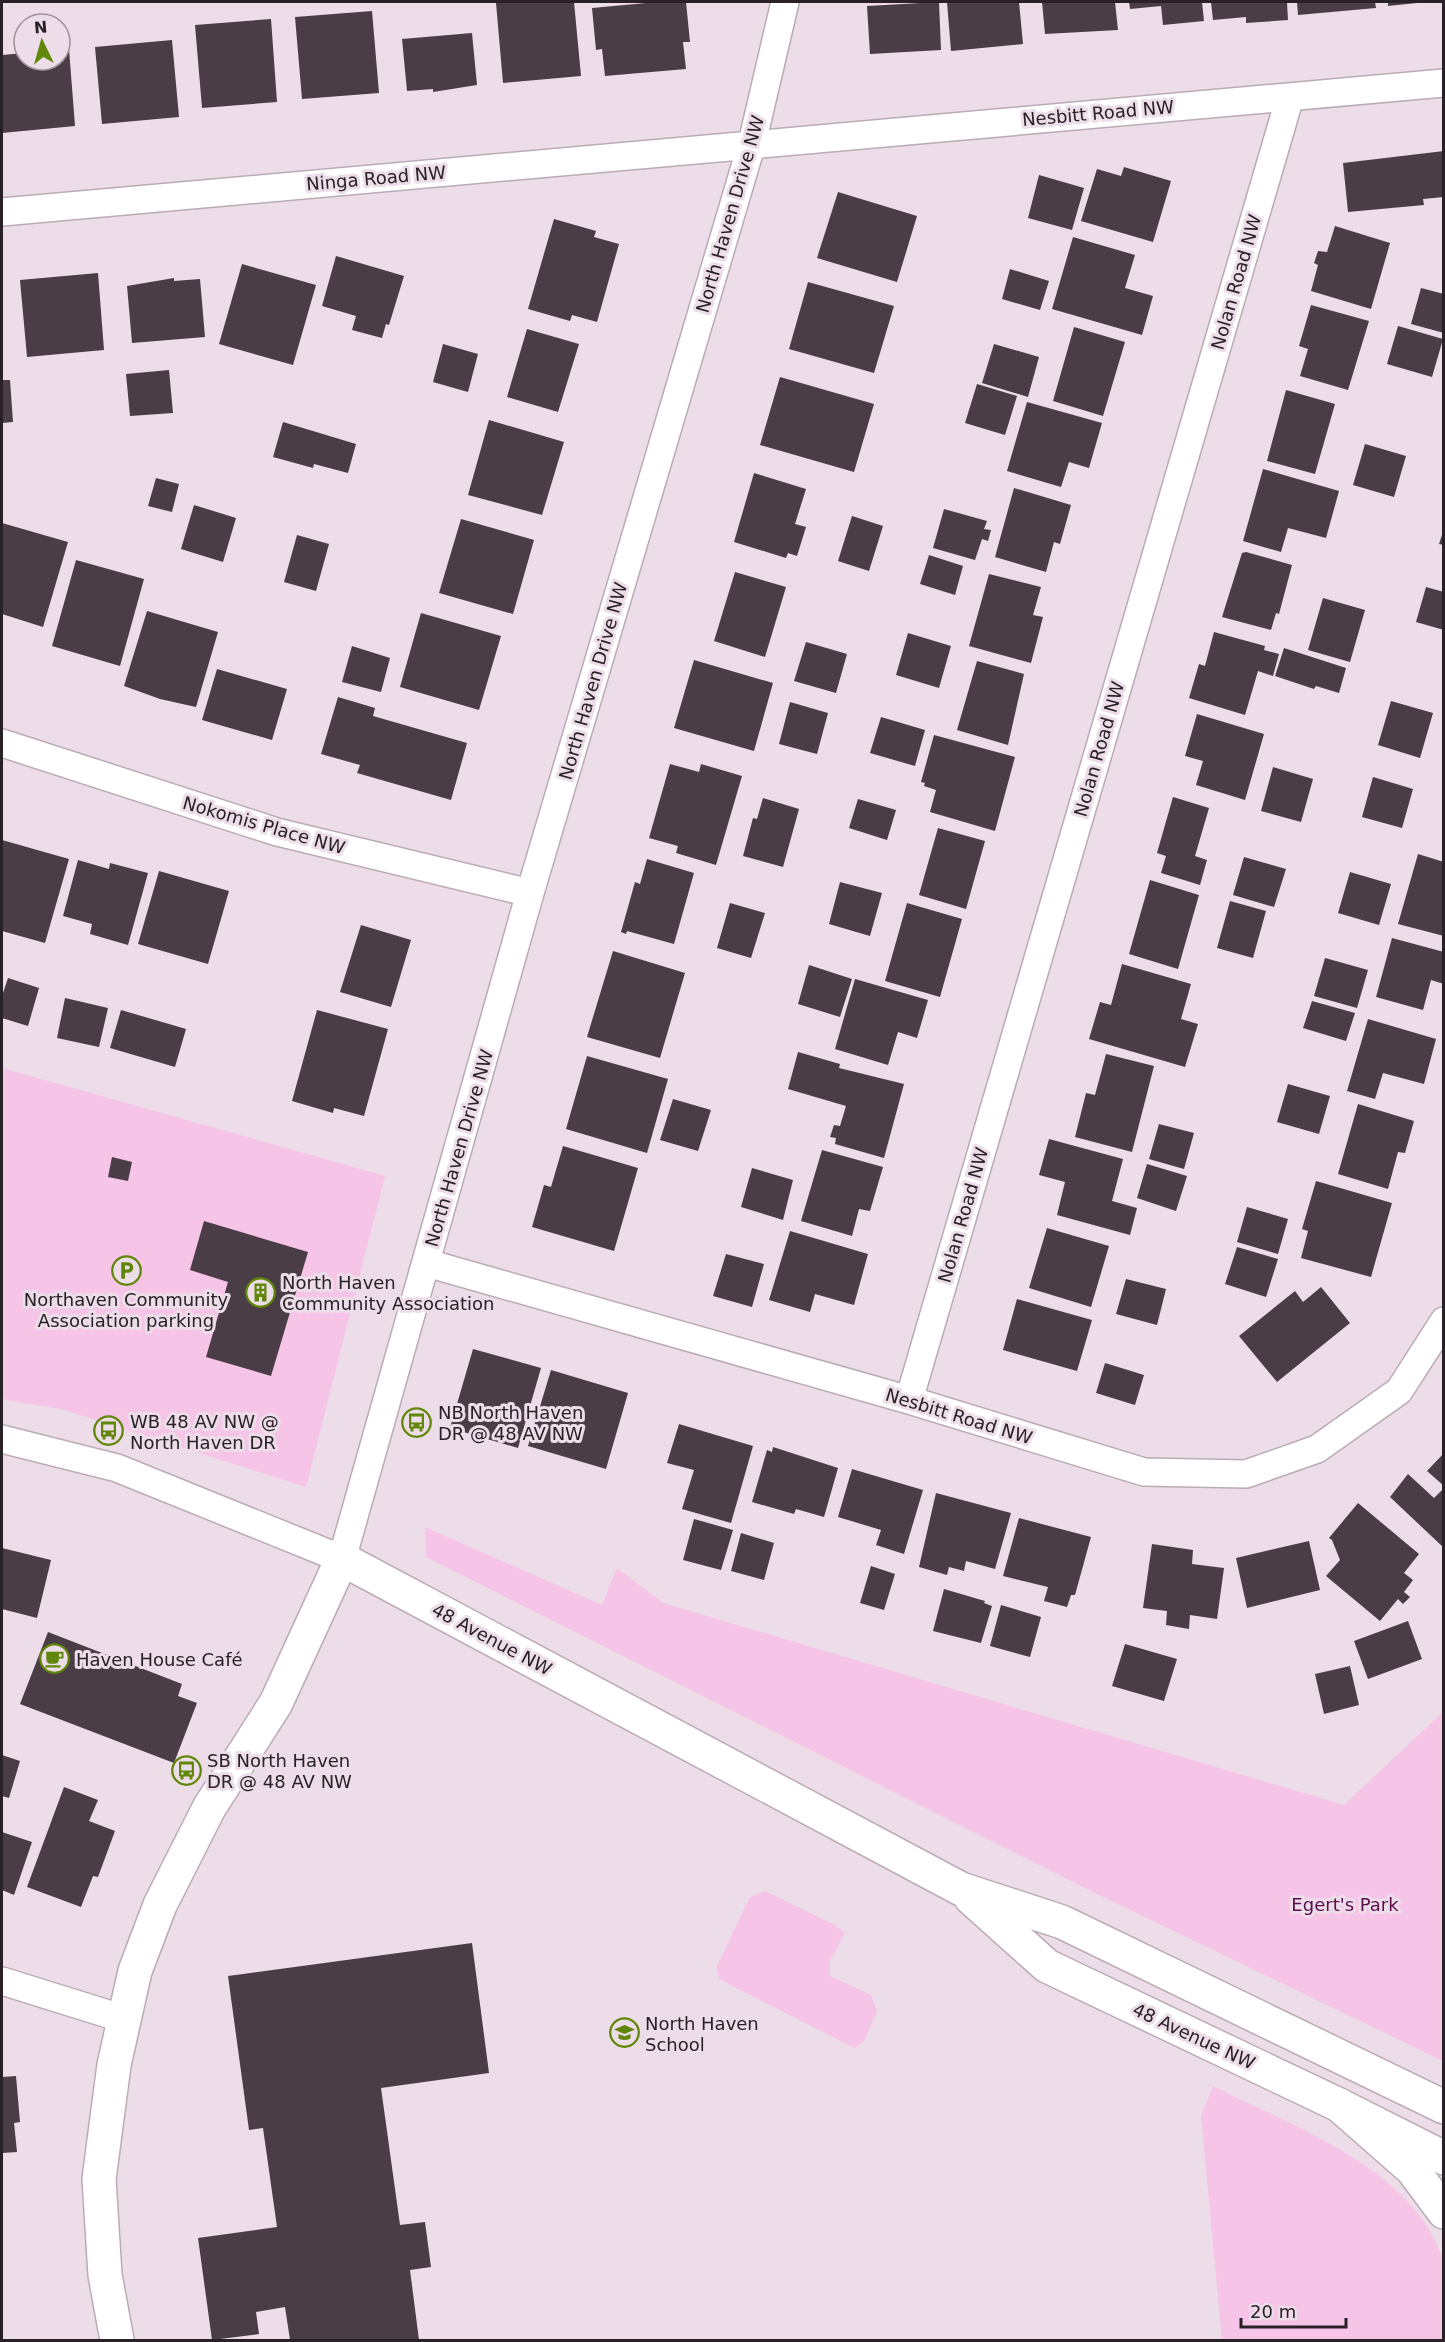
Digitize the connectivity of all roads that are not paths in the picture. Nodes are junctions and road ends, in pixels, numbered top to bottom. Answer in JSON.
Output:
{"nodes":[{"id":1,"x":785,"y":2,"type":"edge"},
{"id":2,"x":1443,"y":83,"type":"edge"},
{"id":3,"x":1290,"y":97,"type":"junction"},
{"id":4,"x":752,"y":143,"type":"junction"},
{"id":5,"x":2,"y":212,"type":"edge"},
{"id":6,"x":2,"y":743,"type":"edge"},
{"id":7,"x":531,"y":893,"type":"junction"},
{"id":8,"x":427,"y":1263,"type":"junction"},
{"id":9,"x":1443,"y":1321,"type":"edge"},
{"id":10,"x":909,"y":1400,"type":"junction"},
{"id":11,"x":2,"y":1439,"type":"edge"},
{"id":12,"x":342,"y":1559,"type":"junction"},
{"id":13,"x":961,"y":1889,"type":"junction"},
{"id":14,"x":2,"y":1981,"type":"edge"},
{"id":15,"x":124,"y":2019,"type":"junction"},
{"id":16,"x":1338,"y":2104,"type":"junction"},
{"id":17,"x":1443,"y":2107,"type":"edge"},
{"id":18,"x":1443,"y":2158,"type":"edge"},
{"id":19,"x":1443,"y":2212,"type":"edge"},
{"id":20,"x":117,"y":2340,"type":"edge"}],
"edges":[{"from":1,"to":4,"type":"street","name":"North Haven Drive NW"},
{"from":2,"to":3,"type":"street","name":"Nesbitt Road NW"},
{"from":3,"to":4,"type":"street","name":"Nesbitt Road NW"},
{"from":3,"to":10,"type":"street","name":"Nolan Road NW"},
{"from":4,"to":5,"type":"street","name":"Ninga Road NW"},
{"from":4,"to":7,"type":"street","name":"North Haven Drive NW"},
{"from":6,"to":7,"type":"street","name":"Nokomis Place NW"},
{"from":7,"to":8,"type":"street","name":"North Haven Drive NW"},
{"from":8,"to":10,"type":"street","name":"Nesbitt Road NW"},
{"from":8,"to":12,"type":"street","name":"North Haven Drive NW"},
{"from":9,"to":10,"type":"street","name":"Nesbitt Road NW"},
{"from":11,"to":12,"type":"street","name":"48 Avenue NW"},
{"from":12,"to":13,"type":"street","name":"48 Avenue NW"},
{"from":12,"to":15,"type":"street","name":"North Haven Drive NW"},
{"from":13,"to":16,"type":"street","name":"48 Avenue NW"},
{"from":13,"to":17,"type":"street","name":"48 Avenue NW"},
{"from":14,"to":15,"type":"street"},
{"from":15,"to":20,"type":"street","name":"North Haven Drive NW"},
{"from":16,"to":18,"type":"street","name":"48 Avenue NW"},
{"from":16,"to":19,"type":"street"}]}
